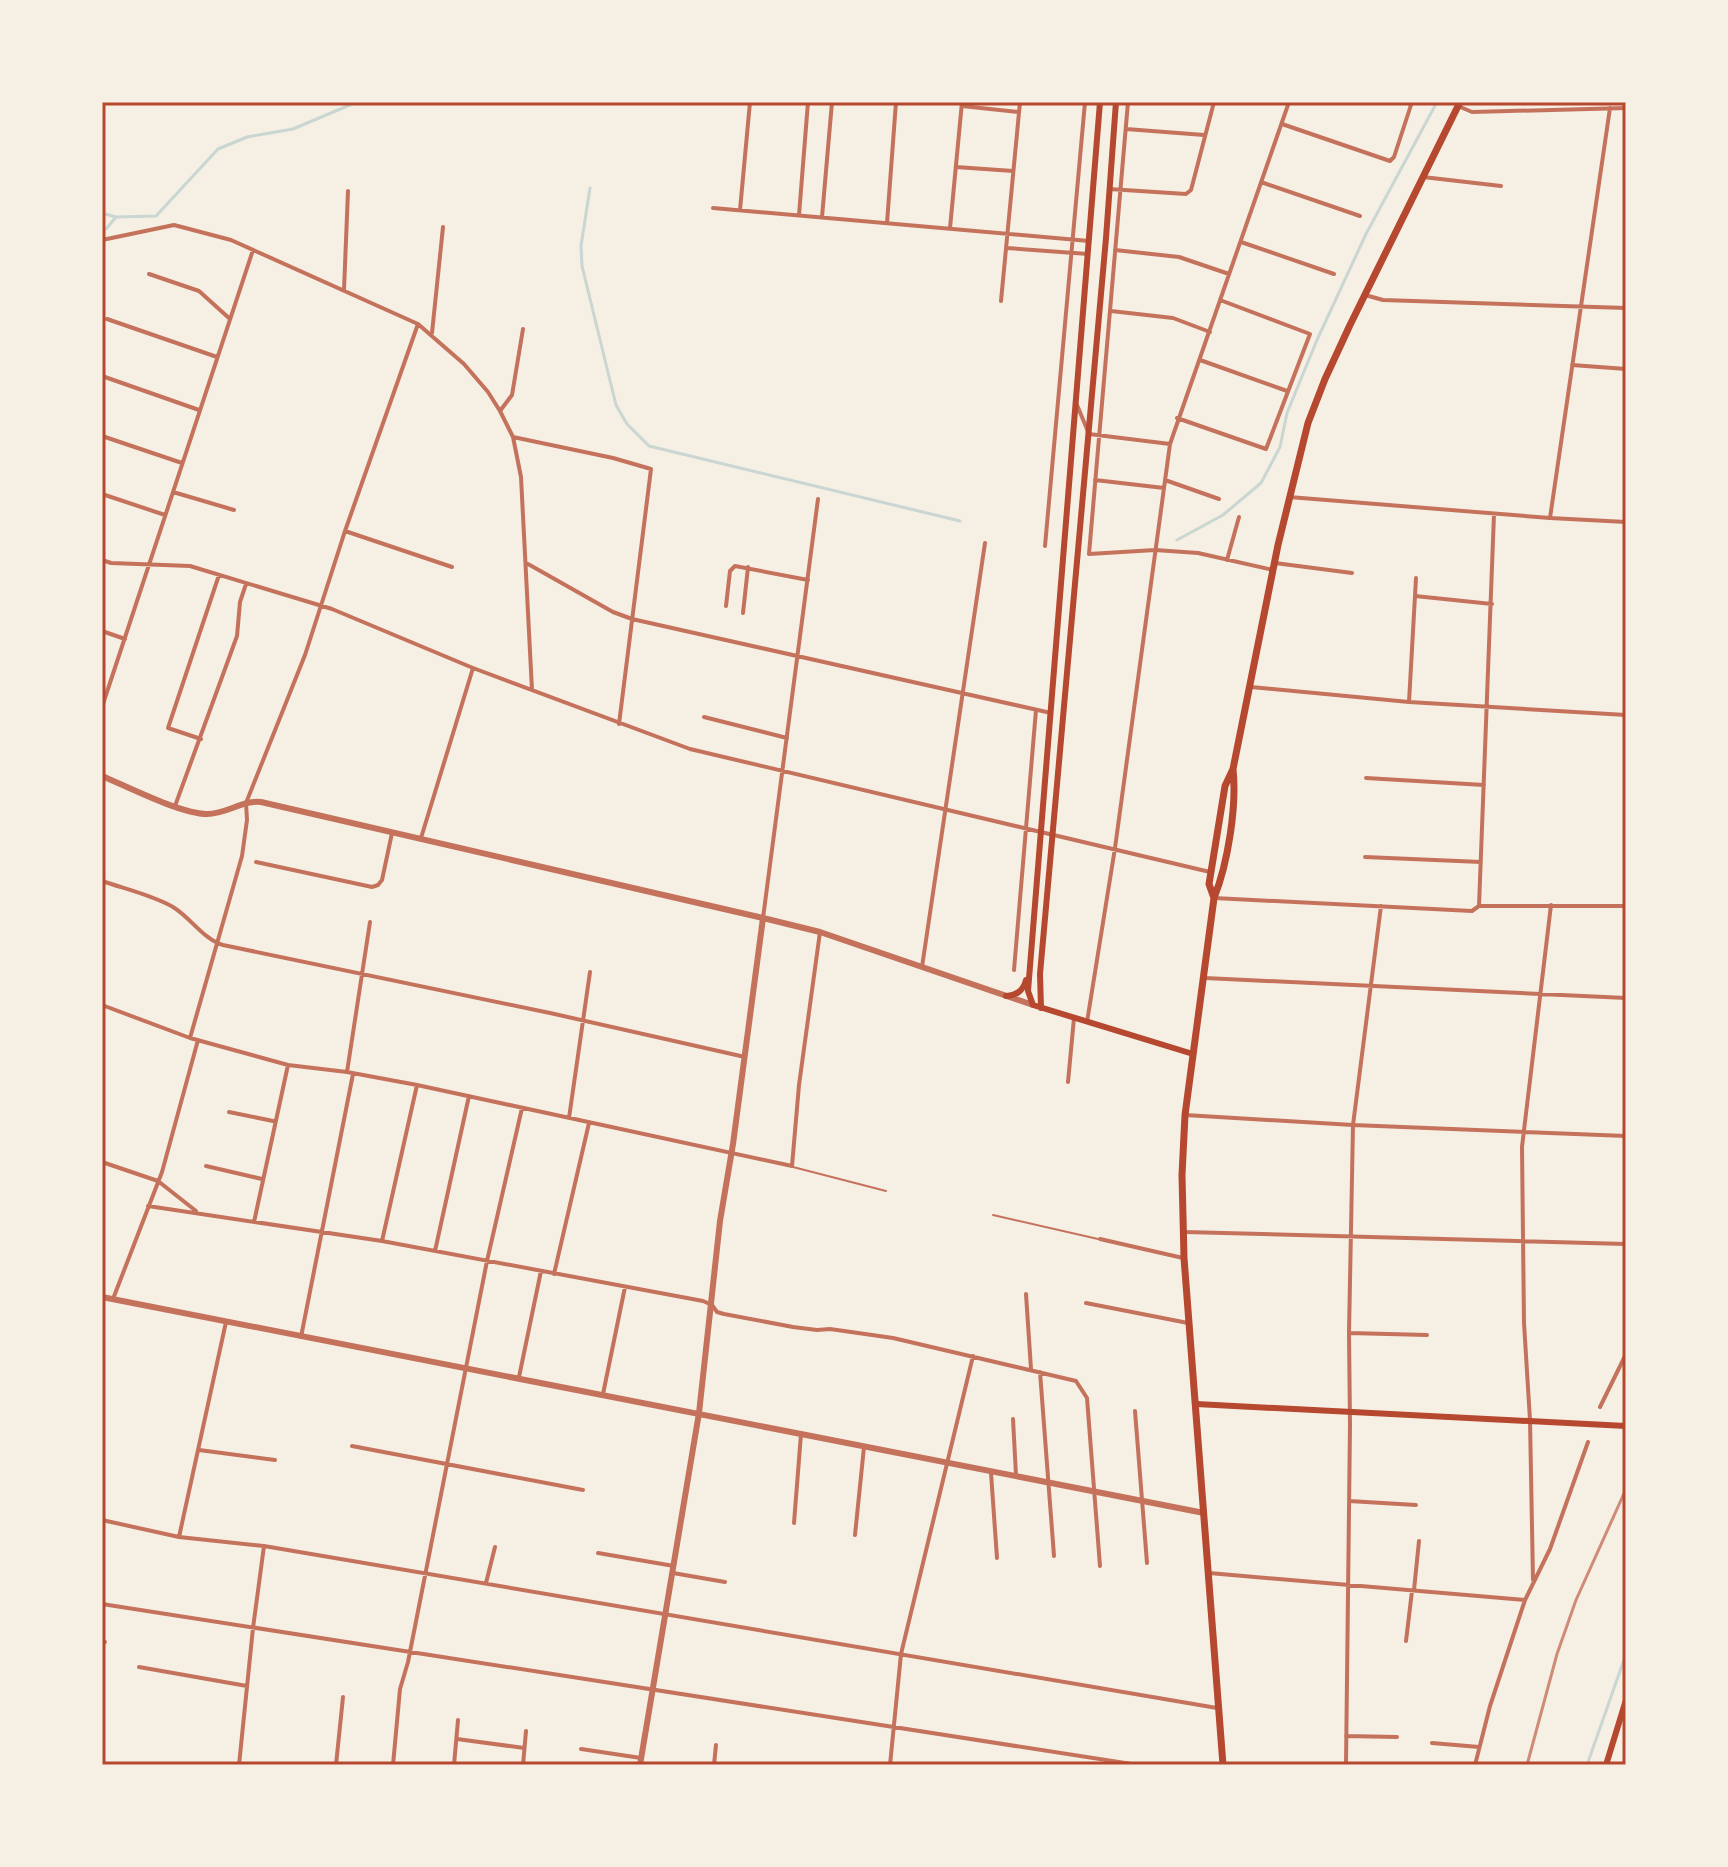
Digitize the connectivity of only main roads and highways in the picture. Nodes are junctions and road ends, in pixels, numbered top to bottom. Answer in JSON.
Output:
{"nodes":[{"id":1,"x":1100,"y":102,"type":"edge"},
{"id":2,"x":1116,"y":102,"type":"edge"},
{"id":3,"x":1459,"y":104,"type":"edge"},
{"id":4,"x":1233,"y":769,"type":"junction"},
{"id":5,"x":1210,"y":872,"type":"junction"},
{"id":6,"x":1218,"y":887,"type":"junction"},
{"id":7,"x":1214,"y":898,"type":"junction"},
{"id":8,"x":1027,"y":977,"type":"junction"},
{"id":9,"x":1006,"y":996,"type":"road end"},
{"id":10,"x":1037,"y":1006,"type":"junction"},
{"id":11,"x":1193,"y":1054,"type":"junction"},
{"id":12,"x":1196,"y":1404,"type":"junction"},
{"id":13,"x":1626,"y":1426,"type":"edge"},
{"id":14,"x":1626,"y":1700,"type":"edge"},
{"id":15,"x":1223,"y":1765,"type":"edge"},
{"id":16,"x":1606,"y":1765,"type":"edge"}],
"edges":[{"from":1,"to":8,"type":"main road"},
{"from":2,"to":10,"type":"main road"},
{"from":3,"to":4,"type":"main road"},
{"from":4,"to":5,"type":"main road"},
{"from":4,"to":6,"type":"main road"},
{"from":5,"to":6,"type":"main road"},
{"from":5,"to":7,"type":"main road"},
{"from":6,"to":7,"type":"main road"},
{"from":7,"to":11,"type":"main road"},
{"from":8,"to":9,"type":"main road"},
{"from":8,"to":10,"type":"main road"},
{"from":10,"to":11,"type":"main road"},
{"from":11,"to":12,"type":"main road"},
{"from":12,"to":13,"type":"main road"},
{"from":12,"to":15,"type":"main road"},
{"from":14,"to":16,"type":"main road"}]}
